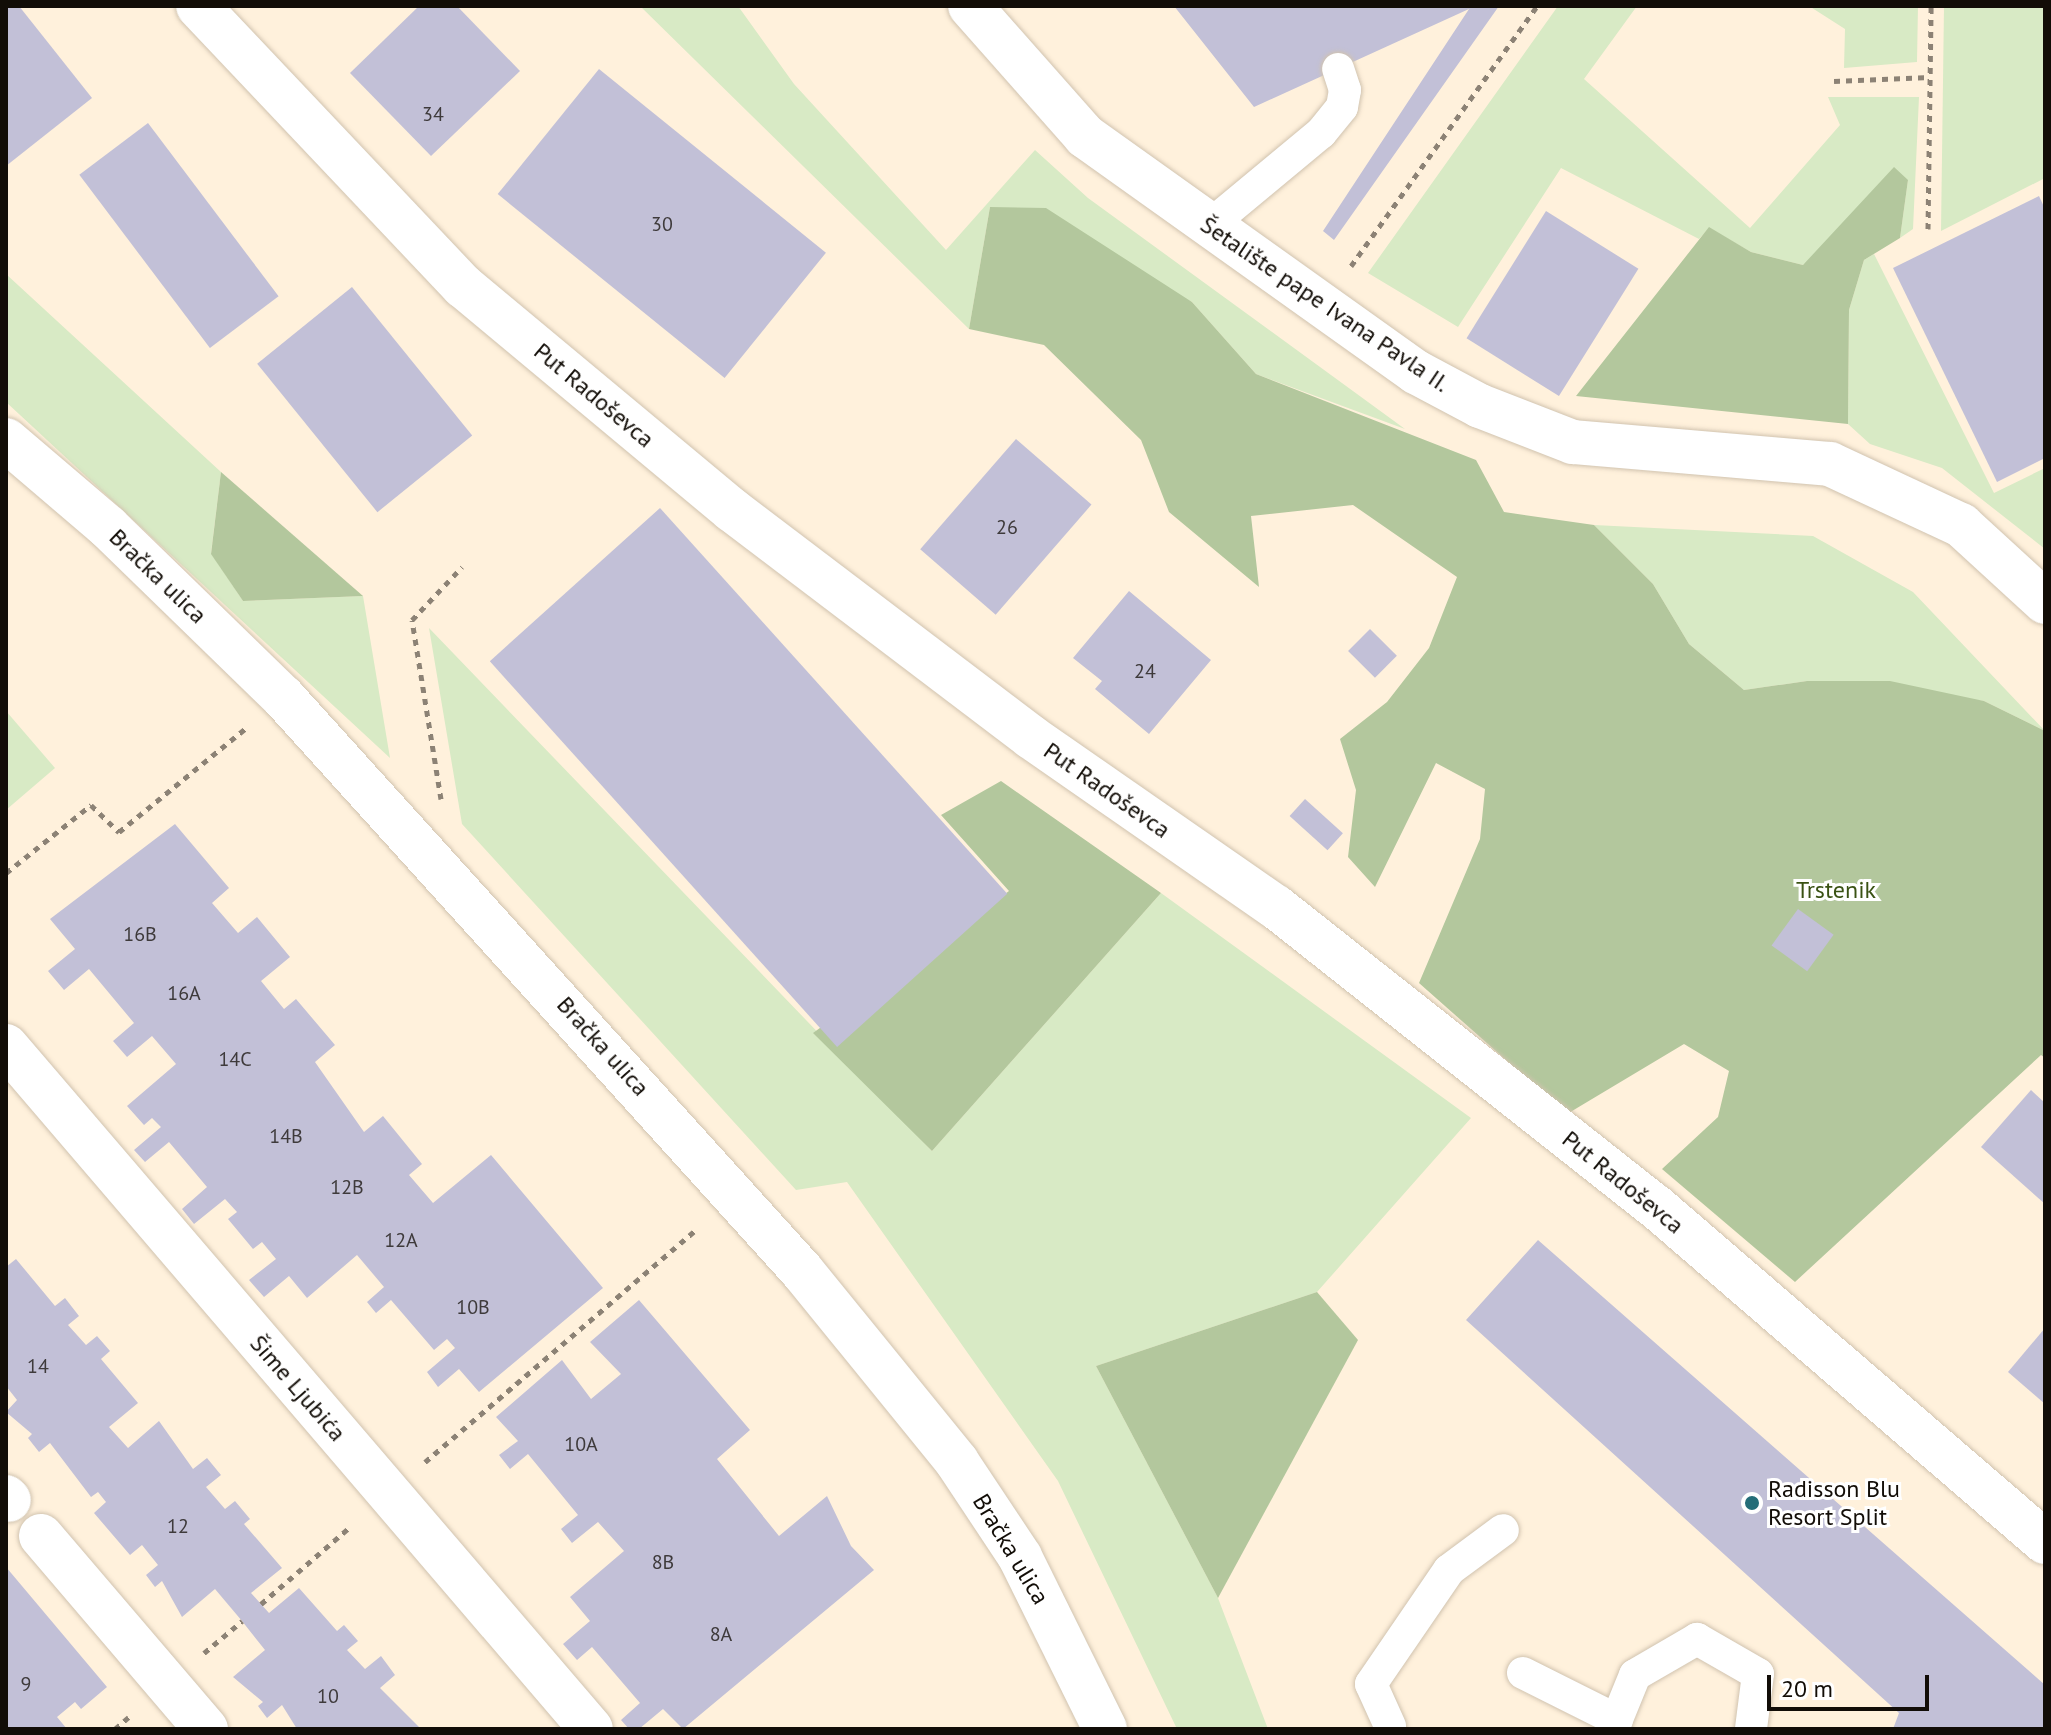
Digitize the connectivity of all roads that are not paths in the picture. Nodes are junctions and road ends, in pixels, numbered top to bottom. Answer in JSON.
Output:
{"nodes":[{"id":1,"x":198,"y":6,"type":"edge"},
{"id":2,"x":970,"y":6,"type":"edge"},
{"id":3,"x":1338,"y":69,"type":"dead end"},
{"id":4,"x":1210,"y":225,"type":"junction"},
{"id":5,"x":6,"y":440,"type":"edge"},
{"id":6,"x":2045,"y":602,"type":"edge"},
{"id":7,"x":6,"y":1046,"type":"edge"},
{"id":8,"x":1503,"y":1530,"type":"dead end"},
{"id":9,"x":41,"y":1536,"type":"dead end"},
{"id":10,"x":2045,"y":1542,"type":"edge"},
{"id":11,"x":1523,"y":1673,"type":"dead end"},
{"id":12,"x":1615,"y":1725,"type":"edge"},
{"id":13,"x":1390,"y":1726,"type":"dead end"},
{"id":14,"x":206,"y":1729,"type":"edge"},
{"id":15,"x":591,"y":1729,"type":"edge"},
{"id":16,"x":1105,"y":1729,"type":"edge"},
{"id":17,"x":1751,"y":1729,"type":"edge"}],
"edges":[{"from":1,"to":10,"type":"street","name":"Put Radoševca"},
{"from":2,"to":4,"type":"street","name":"Šetalište pape Ivana Pavla II."},
{"from":3,"to":4,"type":"lane"},
{"from":4,"to":6,"type":"street","name":"Šetalište pape Ivana Pavla II."},
{"from":5,"to":16,"type":"street","name":"Bračka ulica"},
{"from":7,"to":15,"type":"street","name":"Šime Ljubića"},
{"from":8,"to":13,"type":"lane"},
{"from":9,"to":14,"type":"street"},
{"from":11,"to":12,"type":"lane"},
{"from":12,"to":17,"type":"lane"}]}
